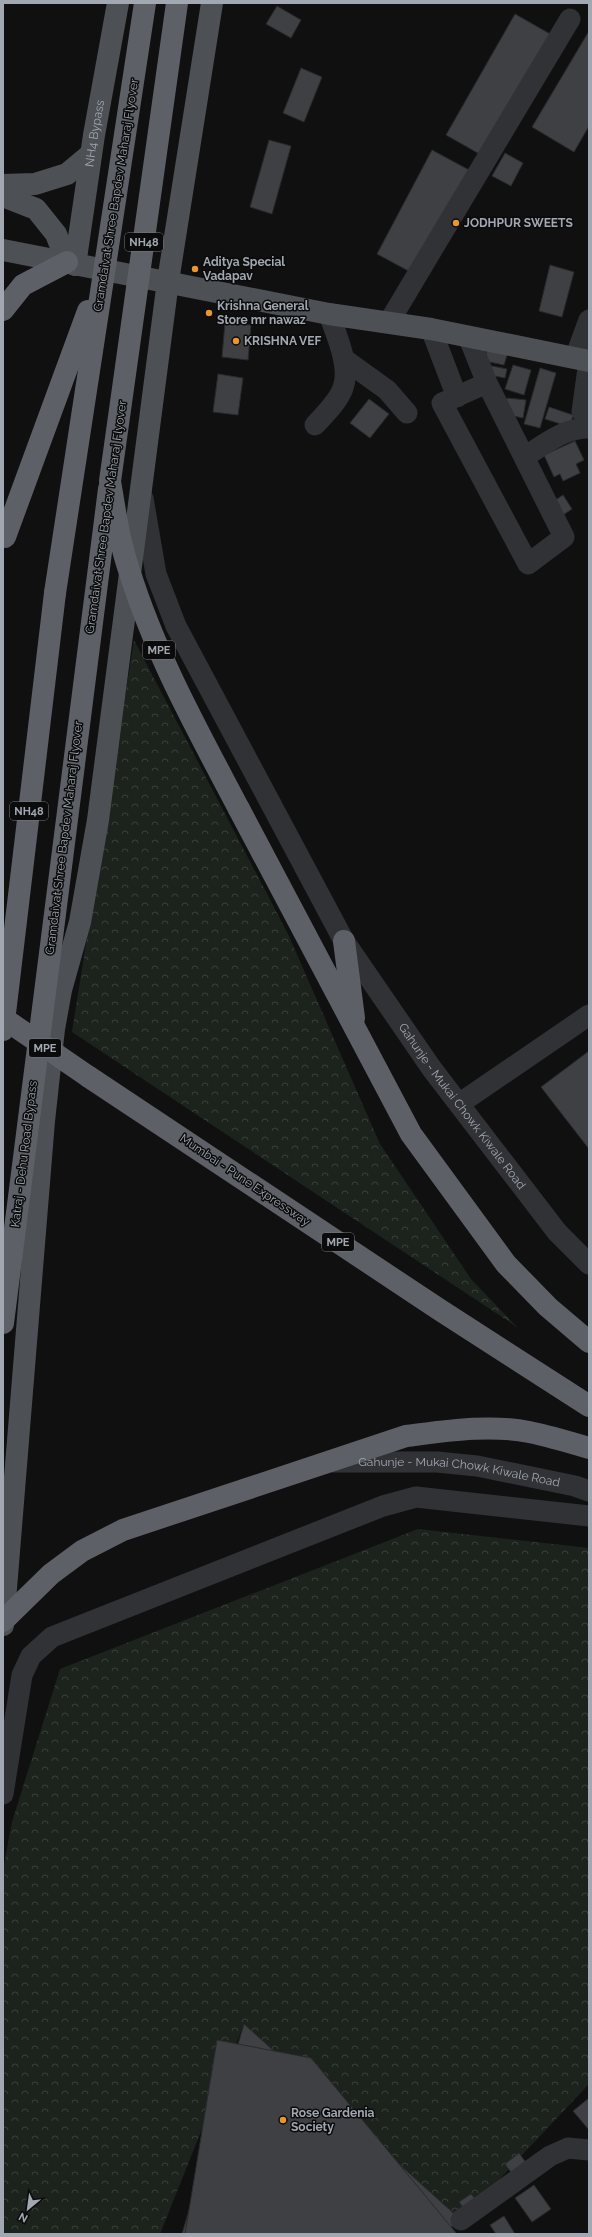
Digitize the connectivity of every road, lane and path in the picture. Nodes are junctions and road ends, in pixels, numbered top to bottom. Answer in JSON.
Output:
{"nodes":[{"id":1,"x":118,"y":3,"type":"edge"},
{"id":2,"x":145,"y":3,"type":"edge"},
{"id":3,"x":177,"y":3,"type":"edge"},
{"id":4,"x":212,"y":3,"type":"edge"},
{"id":5,"x":570,"y":19,"type":"dead end"},
{"id":6,"x":91,"y":154,"type":"junction"},
{"id":7,"x":3,"y":185,"type":"edge"},
{"id":8,"x":3,"y":196,"type":"edge"},
{"id":9,"x":3,"y":250,"type":"edge"},
{"id":10,"x":71,"y":264,"type":"junction"},
{"id":11,"x":105,"y":266,"type":"junction"},
{"id":12,"x":168,"y":281,"type":"junction"},
{"id":13,"x":3,"y":310,"type":"edge"},
{"id":14,"x":329,"y":314,"type":"junction"},
{"id":15,"x":589,"y":320,"type":"edge"},
{"id":16,"x":389,"y":322,"type":"junction"},
{"id":17,"x":431,"y":329,"type":"junction"},
{"id":18,"x":469,"y":338,"type":"junction"},
{"id":19,"x":344,"y":359,"type":"junction"},
{"id":20,"x":584,"y":360,"type":"edge"},
{"id":21,"x":487,"y":383,"type":"junction"},
{"id":22,"x":457,"y":397,"type":"junction"},
{"id":23,"x":407,"y":413,"type":"dead end"},
{"id":24,"x":586,"y":420,"type":"edge"},
{"id":25,"x":315,"y":425,"type":"dead end"},
{"id":26,"x":532,"y":452,"type":"dead end"},
{"id":27,"x":110,"y":481,"type":"junction"},
{"id":28,"x":142,"y":493,"type":"junction"},
{"id":29,"x":4,"y":540,"type":"edge"},
{"id":30,"x":344,"y":941,"type":"junction"},
{"id":31,"x":589,"y":1015,"type":"edge"},
{"id":32,"x":3,"y":1018,"type":"edge"},
{"id":33,"x":3,"y":1030,"type":"edge"},
{"id":34,"x":46,"y":1032,"type":"junction"},
{"id":35,"x":356,"y":1033,"type":"junction"},
{"id":36,"x":459,"y":1104,"type":"junction"},
{"id":37,"x":589,"y":1264,"type":"edge"},
{"id":38,"x":3,"y":1323,"type":"edge"},
{"id":39,"x":589,"y":1342,"type":"edge"},
{"id":40,"x":589,"y":1406,"type":"edge"},
{"id":41,"x":589,"y":1448,"type":"edge"},
{"id":42,"x":328,"y":1462,"type":"junction"},
{"id":43,"x":589,"y":1491,"type":"edge"},
{"id":44,"x":589,"y":1516,"type":"edge"},
{"id":45,"x":3,"y":1621,"type":"edge"},
{"id":46,"x":3,"y":1625,"type":"edge"},
{"id":47,"x":3,"y":1794,"type":"edge"},
{"id":48,"x":589,"y":2150,"type":"edge"},
{"id":49,"x":461,"y":2220,"type":"dead end"}],
"edges":[{"from":1,"to":6,"type":"main road","name":"NH4 Bypass"},
{"from":2,"to":11,"type":"highway","name":"Gramdaivat Shree Bapdev Maharaj Flyover","number":"NH48"},
{"from":3,"to":27,"type":"highway","name":"Gramdaivat Shree Bapdev Maharaj Flyover","number":"NH48","bridge":true},
{"from":4,"to":12,"type":"main road"},
{"from":5,"to":16,"type":"street"},
{"from":6,"to":7,"type":"main road"},
{"from":6,"to":10,"type":"main road","name":"NH4 Bypass"},
{"from":8,"to":10,"type":"main road"},
{"from":9,"to":10,"type":"main road"},
{"from":10,"to":12,"type":"main road"},
{"from":10,"to":13,"type":"highway"},
{"from":11,"to":29,"type":"highway","bridge":true},
{"from":11,"to":33,"type":"highway","name":"Gramdaivat Shree Bapdev Maharaj Flyover","number":"NH48","bridge":true},
{"from":12,"to":14,"type":"main road"},
{"from":12,"to":28,"type":"main road"},
{"from":14,"to":16,"type":"main road"},
{"from":14,"to":19,"type":"street"},
{"from":15,"to":20,"type":"street"},
{"from":16,"to":17,"type":"main road"},
{"from":17,"to":18,"type":"main road"},
{"from":17,"to":22,"type":"street"},
{"from":18,"to":20,"type":"main road"},
{"from":18,"to":21,"type":"street"},
{"from":19,"to":23,"type":"street"},
{"from":19,"to":25,"type":"street"},
{"from":20,"to":24,"type":"street"},
{"from":21,"to":22,"type":"street"},
{"from":21,"to":22,"type":"street"},
{"from":24,"to":26,"type":"street"},
{"from":27,"to":34,"type":"highway","name":"Gramdaivat Shree Bapdev Maharaj Flyover","number":"NH48"},
{"from":27,"to":35,"type":"highway","number":"MPE","bridge":true},
{"from":28,"to":30,"type":"street","name":"Gahunje - Mukai Chowk Kiwale Road"},
{"from":28,"to":34,"type":"main road"},
{"from":30,"to":35,"type":"highway"},
{"from":30,"to":36,"type":"street","name":"Gahunje - Mukai Chowk Kiwale Road"},
{"from":31,"to":36,"type":"street"},
{"from":32,"to":40,"type":"highway","name":"Mumbai - Pune Expressway","number":"MPE","bridge":true},
{"from":34,"to":38,"type":"highway","name":"Katraj - Dehu Road Bypass","number":"NH48"},
{"from":34,"to":45,"type":"main road"},
{"from":35,"to":39,"type":"highway","number":"MPE"},
{"from":36,"to":37,"type":"street","name":"Gahunje - Mukai Chowk Kiwale Road"},
{"from":41,"to":42,"type":"highway"},
{"from":42,"to":43,"type":"street","name":"Gahunje - Mukai Chowk Kiwale Road"},
{"from":42,"to":45,"type":"highway"},
{"from":44,"to":47,"type":"street"},
{"from":45,"to":46,"type":"main road"},
{"from":48,"to":49,"type":"street"}]}
